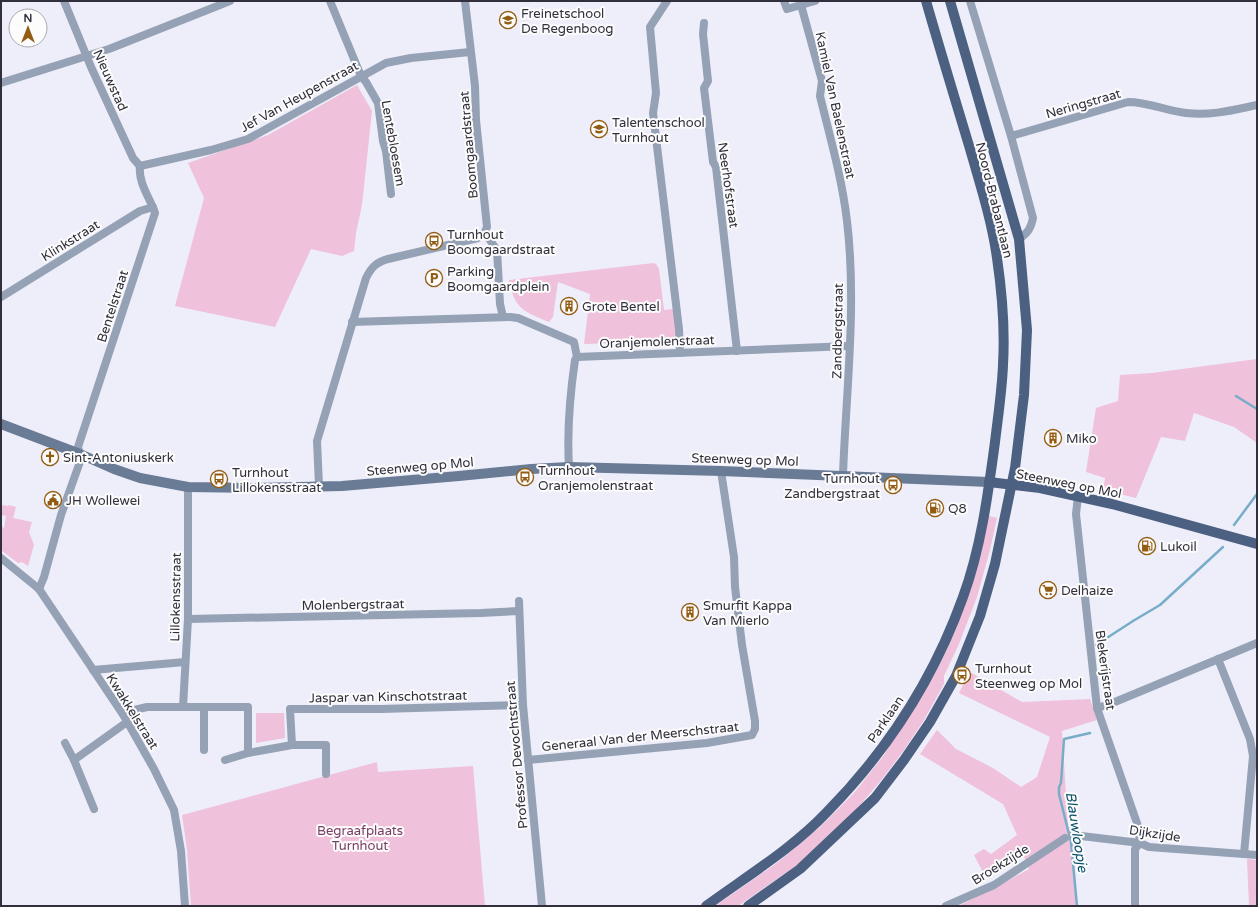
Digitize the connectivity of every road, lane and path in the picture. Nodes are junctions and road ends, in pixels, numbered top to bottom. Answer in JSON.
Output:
{"nodes":[{"id":1,"x":64,"y":1,"type":"edge"},
{"id":2,"x":230,"y":1,"type":"edge"},
{"id":3,"x":330,"y":1,"type":"edge"},
{"id":4,"x":464,"y":1,"type":"edge"},
{"id":5,"x":667,"y":1,"type":"edge"},
{"id":6,"x":784,"y":1,"type":"edge"},
{"id":7,"x":815,"y":1,"type":"edge"},
{"id":8,"x":926,"y":1,"type":"edge"},
{"id":9,"x":950,"y":1,"type":"edge"},
{"id":10,"x":970,"y":1,"type":"edge"},
{"id":11,"x":801,"y":5,"type":"junction"},
{"id":12,"x":704,"y":23,"type":"dead end"},
{"id":13,"x":470,"y":52,"type":"junction"},
{"id":14,"x":86,"y":56,"type":"junction"},
{"id":15,"x":361,"y":76,"type":"junction"},
{"id":16,"x":1,"y":82,"type":"edge"},
{"id":17,"x":1257,"y":105,"type":"edge"},
{"id":18,"x":1011,"y":136,"type":"junction"},
{"id":19,"x":140,"y":166,"type":"junction"},
{"id":20,"x":842,"y":187,"type":"joint"},
{"id":21,"x":391,"y":194,"type":"dead end"},
{"id":22,"x":153,"y":207,"type":"junction"},
{"id":23,"x":484,"y":234,"type":"junction"},
{"id":24,"x":1019,"y":239,"type":"junction"},
{"id":25,"x":1,"y":297,"type":"edge"},
{"id":26,"x":503,"y":318,"type":"junction"},
{"id":27,"x":352,"y":322,"type":"junction"},
{"id":28,"x":849,"y":346,"type":"junction"},
{"id":29,"x":737,"y":351,"type":"junction"},
{"id":30,"x":680,"y":352,"type":"junction"},
{"id":31,"x":578,"y":357,"type":"junction"},
{"id":32,"x":1,"y":424,"type":"edge"},
{"id":33,"x":80,"y":454,"type":"junction"},
{"id":34,"x":569,"y":468,"type":"junction"},
{"id":35,"x":721,"y":471,"type":"junction"},
{"id":36,"x":842,"y":475,"type":"junction"},
{"id":37,"x":989,"y":482,"type":"junction"},
{"id":38,"x":1012,"y":485,"type":"junction"},
{"id":39,"x":318,"y":486,"type":"junction"},
{"id":40,"x":188,"y":487,"type":"junction"},
{"id":41,"x":1078,"y":496,"type":"junction"},
{"id":42,"x":1257,"y":544,"type":"edge"},
{"id":43,"x":1,"y":558,"type":"edge"},
{"id":44,"x":39,"y":589,"type":"junction"},
{"id":45,"x":519,"y":601,"type":"dead end"},
{"id":46,"x":519,"y":611,"type":"junction"},
{"id":47,"x":188,"y":619,"type":"junction"},
{"id":48,"x":1257,"y":643,"type":"edge"},
{"id":49,"x":1218,"y":659,"type":"junction"},
{"id":50,"x":185,"y":662,"type":"junction"},
{"id":51,"x":93,"y":670,"type":"junction"},
{"id":52,"x":523,"y":705,"type":"junction"},
{"id":53,"x":183,"y":707,"type":"junction"},
{"id":54,"x":202,"y":707,"type":"junction"},
{"id":55,"x":1097,"y":708,"type":"junction"},
{"id":56,"x":126,"y":719,"type":"junction"},
{"id":57,"x":65,"y":743,"type":"dead end"},
{"id":58,"x":292,"y":745,"type":"junction"},
{"id":59,"x":204,"y":750,"type":"dead end"},
{"id":60,"x":248,"y":753,"type":"junction"},
{"id":61,"x":74,"y":760,"type":"junction"},
{"id":62,"x":225,"y":760,"type":"dead end"},
{"id":63,"x":528,"y":760,"type":"junction"},
{"id":64,"x":326,"y":774,"type":"dead end"},
{"id":65,"x":94,"y":808,"type":"dead end"},
{"id":66,"x":1069,"y":836,"type":"joint"},
{"id":67,"x":1140,"y":843,"type":"junction"},
{"id":68,"x":1244,"y":854,"type":"junction"},
{"id":69,"x":1257,"y":855,"type":"edge"},
{"id":70,"x":185,"y":906,"type":"edge"},
{"id":71,"x":542,"y":906,"type":"edge"},
{"id":72,"x":706,"y":906,"type":"edge"},
{"id":73,"x":748,"y":906,"type":"edge"},
{"id":74,"x":946,"y":906,"type":"edge"},
{"id":75,"x":1135,"y":906,"type":"edge"}],
"edges":[{"from":1,"to":14,"type":"street","name":"Nieuwstad"},
{"from":2,"to":14,"type":"street"},
{"from":3,"to":15,"type":"street","name":"Lentebloesem"},
{"from":4,"to":13,"type":"street","name":"Boomgaardstraat"},
{"from":5,"to":30,"type":"street"},
{"from":6,"to":11,"type":"street"},
{"from":7,"to":11,"type":"street"},
{"from":8,"to":37,"type":"main road","name":"Noord-Brabantlaan"},
{"from":9,"to":24,"type":"main road","name":"Noord-Brabantlaan"},
{"from":10,"to":18,"type":"street","name":"Noord-Brabantlaan"},
{"from":11,"to":20,"type":"street","name":"Kamiel Van Baelenstraat"},
{"from":12,"to":29,"type":"street","name":"Neerhofstraat"},
{"from":13,"to":15,"type":"street","name":"Jef Van Heupenstraat"},
{"from":13,"to":23,"type":"street","name":"Boomgaardstraat"},
{"from":14,"to":16,"type":"street"},
{"from":14,"to":19,"type":"street","name":"Nieuwstad"},
{"from":15,"to":19,"type":"street","name":"Jef Van Heupenstraat"},
{"from":15,"to":21,"type":"street","name":"Lentebloesem"},
{"from":17,"to":18,"type":"street","name":"Neringstraat"},
{"from":18,"to":24,"type":"street","name":"Noord-Brabantlaan"},
{"from":19,"to":22,"type":"street","name":"Bentelstraat"},
{"from":20,"to":28,"type":"street","name":"Zandbergstraat"},
{"from":22,"to":25,"type":"street","name":"Klinkstraat"},
{"from":22,"to":33,"type":"street","name":"Bentelstraat"},
{"from":23,"to":26,"type":"street"},
{"from":23,"to":27,"type":"street"},
{"from":24,"to":38,"type":"main road","name":"Noord-Brabantlaan"},
{"from":26,"to":27,"type":"street"},
{"from":26,"to":31,"type":"street"},
{"from":27,"to":39,"type":"street"},
{"from":28,"to":29,"type":"street","name":"Oranjemolenstraat"},
{"from":28,"to":36,"type":"street","name":"Zandbergstraat"},
{"from":29,"to":30,"type":"street","name":"Oranjemolenstraat"},
{"from":30,"to":31,"type":"street","name":"Oranjemolenstraat"},
{"from":31,"to":34,"type":"street"},
{"from":32,"to":33,"type":"street","name":"Steenweg op Mol"},
{"from":33,"to":40,"type":"street","name":"Steenweg op Mol"},
{"from":33,"to":44,"type":"street","name":"Bentelstraat"},
{"from":34,"to":35,"type":"street","name":"Steenweg op Mol"},
{"from":34,"to":39,"type":"street","name":"Steenweg op Mol"},
{"from":35,"to":36,"type":"street","name":"Steenweg op Mol"},
{"from":35,"to":63,"type":"street","name":"Generaal Van der Meerschstraat"},
{"from":36,"to":37,"type":"street","name":"Steenweg op Mol"},
{"from":37,"to":38,"type":"main road","name":"Steenweg op Mol"},
{"from":37,"to":72,"type":"main road","name":"Parklaan"},
{"from":38,"to":41,"type":"main road","name":"Steenweg op Mol"},
{"from":38,"to":73,"type":"main road"},
{"from":39,"to":40,"type":"street","name":"Steenweg op Mol"},
{"from":40,"to":47,"type":"street","name":"Lillokensstraat"},
{"from":41,"to":42,"type":"main road","name":"Steenweg op Mol"},
{"from":41,"to":55,"type":"street","name":"Blekerijstraat"},
{"from":43,"to":44,"type":"street","name":"Kwakkelstraat"},
{"from":44,"to":51,"type":"street","name":"Kwakkelstraat"},
{"from":45,"to":46,"type":"street","name":"Professor Devochtstraat"},
{"from":46,"to":47,"type":"street","name":"Molenbergstraat"},
{"from":46,"to":52,"type":"street","name":"Professor Devochtstraat"},
{"from":47,"to":50,"type":"street","name":"Lillokensstraat"},
{"from":48,"to":49,"type":"street"},
{"from":49,"to":55,"type":"street"},
{"from":49,"to":68,"type":"street"},
{"from":50,"to":51,"type":"street"},
{"from":50,"to":53,"type":"street","name":"Lillokensstraat"},
{"from":51,"to":56,"type":"street","name":"Kwakkelstraat"},
{"from":52,"to":58,"type":"street","name":"Jaspar van Kinschotstraat"},
{"from":52,"to":63,"type":"street","name":"Professor Devochtstraat"},
{"from":53,"to":54,"type":"street"},
{"from":53,"to":56,"type":"street"},
{"from":54,"to":59,"type":"street"},
{"from":54,"to":60,"type":"street"},
{"from":55,"to":67,"type":"street","name":"Blekerijstraat"},
{"from":56,"to":61,"type":"street"},
{"from":56,"to":70,"type":"street","name":"Kwakkelstraat"},
{"from":57,"to":61,"type":"street"},
{"from":58,"to":60,"type":"street"},
{"from":58,"to":64,"type":"street"},
{"from":60,"to":62,"type":"street"},
{"from":61,"to":65,"type":"street"},
{"from":63,"to":71,"type":"street","name":"Professor Devochtstraat"},
{"from":66,"to":67,"type":"street","name":"Dijkzijde"},
{"from":66,"to":74,"type":"street","name":"Broekzijde"},
{"from":67,"to":68,"type":"street","name":"Dijkzijde"},
{"from":67,"to":75,"type":"street"},
{"from":68,"to":69,"type":"street","name":"Dijkzijde"}]}
